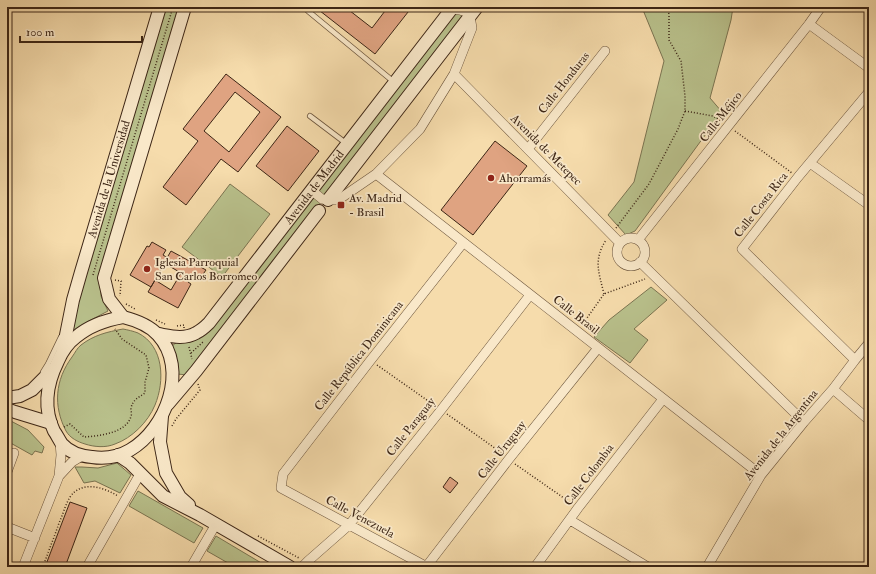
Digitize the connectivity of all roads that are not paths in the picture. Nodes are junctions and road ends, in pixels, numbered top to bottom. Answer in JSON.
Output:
{"nodes":[{"id":1,"x":160,"y":7,"type":"edge"},
{"id":2,"x":185,"y":7,"type":"edge"},
{"id":3,"x":311,"y":7,"type":"edge"},
{"id":4,"x":821,"y":7,"type":"edge"},
{"id":5,"x":452,"y":8,"type":"edge"},
{"id":6,"x":473,"y":11,"type":"edge"},
{"id":7,"x":809,"y":24,"type":"junction"},
{"id":8,"x":605,"y":51,"type":"dead end"},
{"id":9,"x":869,"y":68,"type":"edge"},
{"id":10,"x":454,"y":74,"type":"junction"},
{"id":11,"x":394,"y":83,"type":"junction"},
{"id":12,"x":869,"y":92,"type":"edge"},
{"id":13,"x":310,"y":116,"type":"dead end"},
{"id":14,"x":347,"y":144,"type":"junction"},
{"id":15,"x":528,"y":149,"type":"junction"},
{"id":16,"x":810,"y":163,"type":"junction"},
{"id":17,"x":376,"y":174,"type":"junction"},
{"id":18,"x":313,"y":188,"type":"junction"},
{"id":19,"x":328,"y":200,"type":"junction"},
{"id":20,"x":869,"y":205,"type":"edge"},
{"id":21,"x":319,"y":211,"type":"joint"},
{"id":22,"x":638,"y":240,"type":"junction"},
{"id":23,"x":463,"y":243,"type":"junction"},
{"id":24,"x":620,"y":243,"type":"junction"},
{"id":25,"x":640,"y":262,"type":"junction"},
{"id":26,"x":530,"y":294,"type":"junction"},
{"id":27,"x":73,"y":300,"type":"junction"},
{"id":28,"x":123,"y":318,"type":"junction"},
{"id":29,"x":158,"y":334,"type":"junction"},
{"id":30,"x":869,"y":343,"type":"edge"},
{"id":31,"x":598,"y":348,"type":"junction"},
{"id":32,"x":63,"y":352,"type":"junction"},
{"id":33,"x":855,"y":360,"type":"junction"},
{"id":34,"x":54,"y":368,"type":"junction"},
{"id":35,"x":32,"y":390,"type":"junction"},
{"id":36,"x":833,"y":390,"type":"junction"},
{"id":37,"x":7,"y":398,"type":"edge"},
{"id":38,"x":663,"y":399,"type":"junction"},
{"id":39,"x":7,"y":409,"type":"edge"},
{"id":40,"x":164,"y":410,"type":"junction"},
{"id":41,"x":869,"y":420,"type":"edge"},
{"id":42,"x":804,"y":422,"type":"junction"},
{"id":43,"x":51,"y":423,"type":"junction"},
{"id":44,"x":62,"y":437,"type":"junction"},
{"id":45,"x":14,"y":453,"type":"dead end"},
{"id":46,"x":118,"y":455,"type":"junction"},
{"id":47,"x":82,"y":456,"type":"junction"},
{"id":48,"x":7,"y":472,"type":"edge"},
{"id":49,"x":140,"y":474,"type":"junction"},
{"id":50,"x":761,"y":475,"type":"junction"},
{"id":51,"x":59,"y":476,"type":"junction"},
{"id":52,"x":281,"y":488,"type":"joint"},
{"id":53,"x":200,"y":515,"type":"junction"},
{"id":54,"x":570,"y":520,"type":"junction"},
{"id":55,"x":216,"y":524,"type":"junction"},
{"id":56,"x":349,"y":525,"type":"junction"},
{"id":57,"x":7,"y":527,"type":"edge"},
{"id":58,"x":35,"y":538,"type":"junction"},
{"id":59,"x":305,"y":564,"type":"edge"},
{"id":60,"x":23,"y":567,"type":"edge"},
{"id":61,"x":87,"y":567,"type":"edge"},
{"id":62,"x":191,"y":567,"type":"edge"},
{"id":63,"x":290,"y":567,"type":"edge"},
{"id":64,"x":427,"y":567,"type":"edge"},
{"id":65,"x":535,"y":567,"type":"edge"},
{"id":66,"x":648,"y":567,"type":"edge"},
{"id":67,"x":707,"y":567,"type":"edge"}],
"edges":[{"from":1,"to":27,"type":"street","name":"Avenida de la Universidad"},
{"from":2,"to":28,"type":"street","name":"Avenida de la Universidad"},
{"from":3,"to":11,"type":"lane"},
{"from":4,"to":7,"type":"street","name":"Calle Méjico"},
{"from":5,"to":6,"type":"street"},
{"from":5,"to":11,"type":"street","name":"Avenida de Madrid"},
{"from":6,"to":10,"type":"street","name":"Avenida de Madrid"},
{"from":6,"to":19,"type":"street","name":"Avenida de Madrid"},
{"from":7,"to":9,"type":"street"},
{"from":7,"to":22,"type":"street","name":"Calle Méjico"},
{"from":8,"to":15,"type":"street","name":"Calle Honduras"},
{"from":10,"to":15,"type":"street","name":"Avenida de Metepec"},
{"from":10,"to":17,"type":"street","name":"Avenida de Madrid"},
{"from":11,"to":14,"type":"street","name":"Avenida de Madrid"},
{"from":12,"to":16,"type":"street","name":"Calle Costa Rica"},
{"from":13,"to":14,"type":"lane"},
{"from":14,"to":18,"type":"street","name":"Avenida de Madrid"},
{"from":15,"to":24,"type":"street","name":"Avenida de Metepec"},
{"from":16,"to":20,"type":"street"},
{"from":16,"to":33,"type":"street","name":"Calle Costa Rica"},
{"from":17,"to":19,"type":"street","name":"Avenida de Madrid"},
{"from":17,"to":23,"type":"street","name":"Calle Brasil"},
{"from":18,"to":19,"type":"street"},
{"from":18,"to":29,"type":"street","name":"Avenida de Madrid"},
{"from":19,"to":21,"type":"street","name":"Avenida de Madrid"},
{"from":21,"to":40,"type":"street","name":"Avenida de Madrid"},
{"from":22,"to":24,"type":"street"},
{"from":22,"to":25,"type":"street"},
{"from":23,"to":26,"type":"street","name":"Calle Brasil"},
{"from":23,"to":52,"type":"street","name":"Calle República Dominicana"},
{"from":24,"to":25,"type":"street"},
{"from":25,"to":42,"type":"street"},
{"from":26,"to":31,"type":"street","name":"Calle Brasil"},
{"from":26,"to":56,"type":"street","name":"Calle Paraguay"},
{"from":27,"to":32,"type":"street","name":"Avenida de la Universidad"},
{"from":27,"to":35,"type":"lane"},
{"from":28,"to":29,"type":"street"},
{"from":28,"to":32,"type":"street"},
{"from":29,"to":40,"type":"street"},
{"from":30,"to":33,"type":"street","name":"Avenida de la Argentina"},
{"from":31,"to":38,"type":"street","name":"Calle Brasil"},
{"from":31,"to":64,"type":"street","name":"Calle Uruguay"},
{"from":32,"to":34,"type":"street"},
{"from":33,"to":36,"type":"street","name":"Avenida de la Argentina"},
{"from":34,"to":35,"type":"street"},
{"from":34,"to":43,"type":"street"},
{"from":35,"to":37,"type":"street"},
{"from":36,"to":41,"type":"street"},
{"from":36,"to":42,"type":"street","name":"Avenida de la Argentina"},
{"from":38,"to":50,"type":"street","name":"Calle Brasil"},
{"from":38,"to":54,"type":"street","name":"Calle Colombia"},
{"from":39,"to":43,"type":"street"},
{"from":40,"to":46,"type":"street"},
{"from":40,"to":53,"type":"street"},
{"from":42,"to":50,"type":"street","name":"Avenida de la Argentina"},
{"from":43,"to":44,"type":"street"},
{"from":44,"to":47,"type":"street"},
{"from":44,"to":51,"type":"street"},
{"from":45,"to":48,"type":"street"},
{"from":46,"to":47,"type":"street"},
{"from":46,"to":49,"type":"street"},
{"from":47,"to":51,"type":"street"},
{"from":49,"to":53,"type":"street"},
{"from":49,"to":61,"type":"street"},
{"from":50,"to":67,"type":"street","name":"Avenida de la Argentina"},
{"from":51,"to":58,"type":"street"},
{"from":52,"to":56,"type":"street","name":"Calle Venezuela"},
{"from":53,"to":55,"type":"street"},
{"from":54,"to":65,"type":"street","name":"Calle Colombia"},
{"from":54,"to":66,"type":"street"},
{"from":55,"to":62,"type":"street"},
{"from":55,"to":63,"type":"street"},
{"from":56,"to":59,"type":"street","name":"Calle Paraguay"},
{"from":56,"to":64,"type":"street","name":"Calle Venezuela"},
{"from":57,"to":58,"type":"street"},
{"from":58,"to":60,"type":"street"}]}
